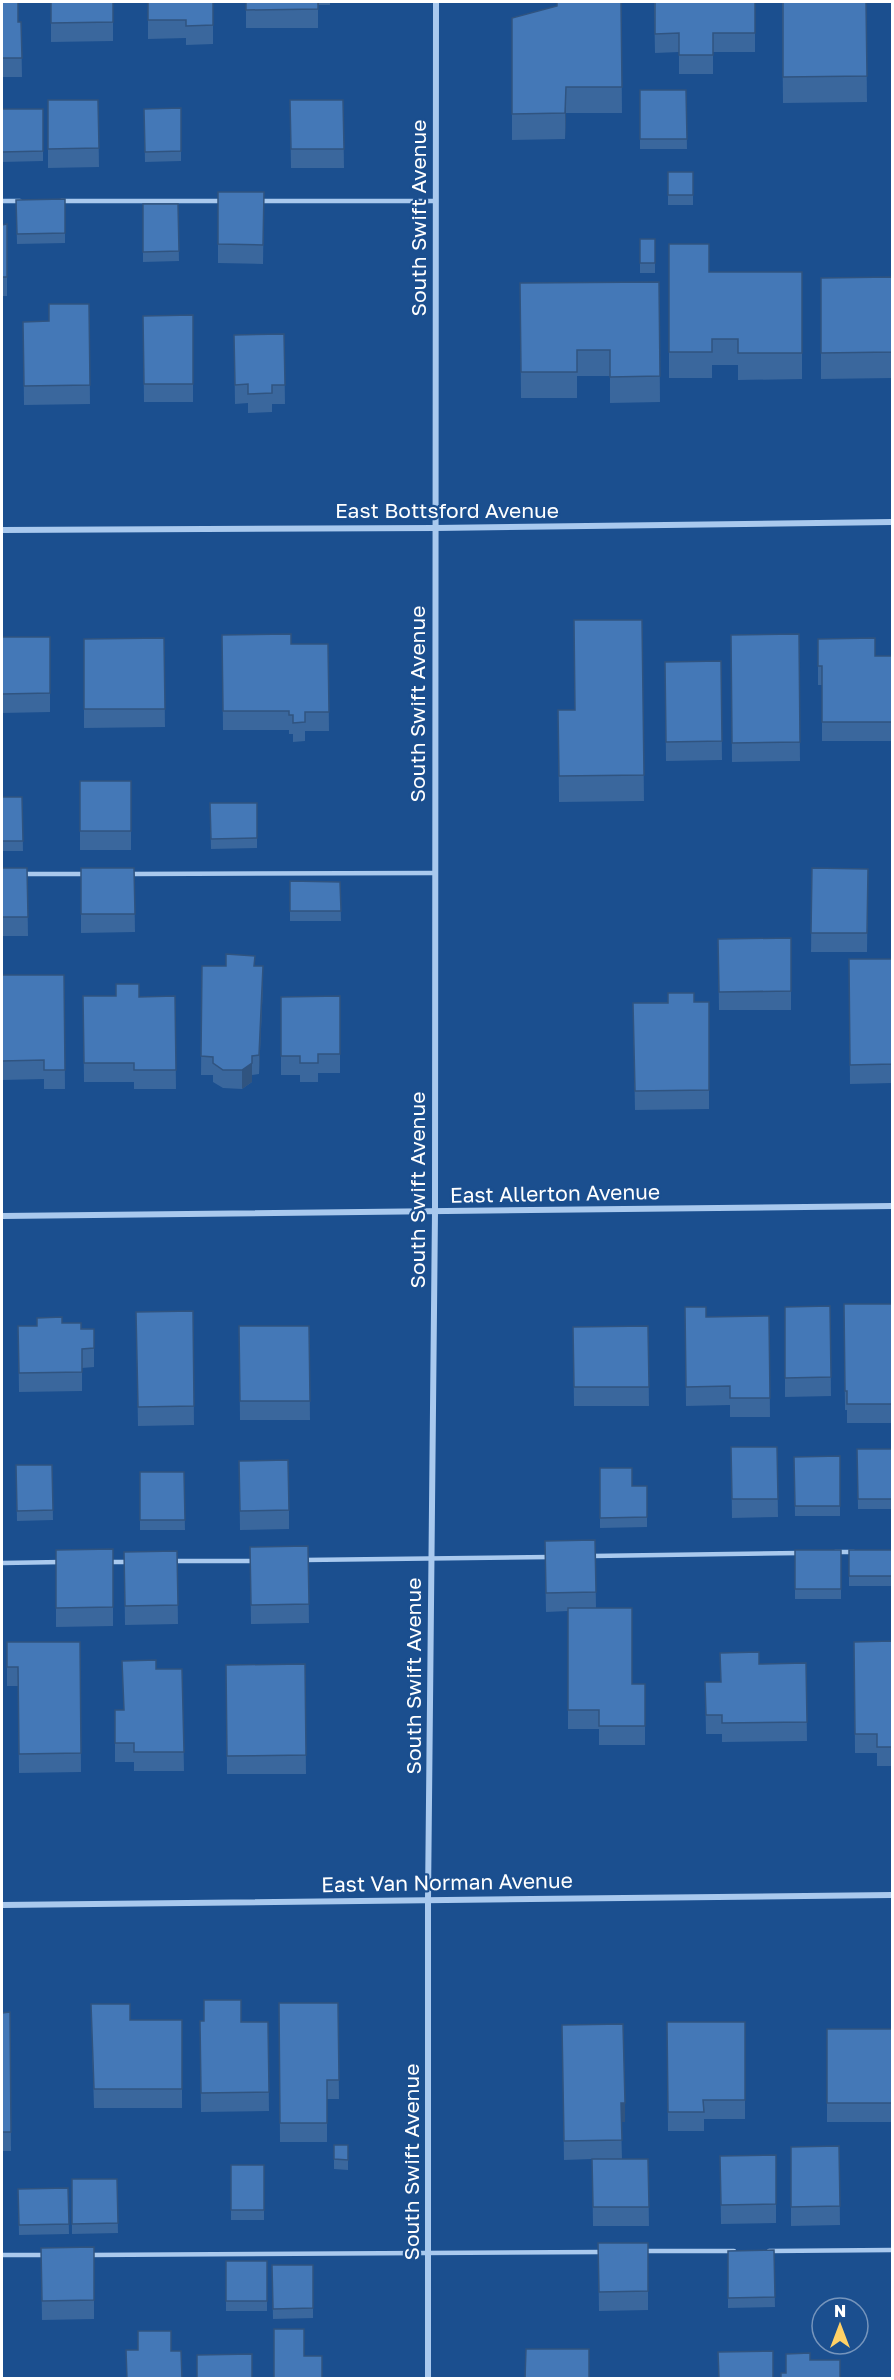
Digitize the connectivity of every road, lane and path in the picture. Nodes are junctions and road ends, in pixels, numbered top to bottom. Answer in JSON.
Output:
{"nodes":[{"id":1,"x":436,"y":2,"type":"edge"},
{"id":2,"x":2,"y":201,"type":"edge"},
{"id":3,"x":25,"y":201,"type":"edge"},
{"id":4,"x":49,"y":201,"type":"edge"},
{"id":5,"x":228,"y":201,"type":"edge"},
{"id":6,"x":252,"y":201,"type":"edge"},
{"id":7,"x":436,"y":201,"type":"junction"},
{"id":8,"x":892,"y":522,"type":"edge"},
{"id":9,"x":435,"y":528,"type":"junction"},
{"id":10,"x":2,"y":530,"type":"edge"},
{"id":11,"x":435,"y":873,"type":"junction"},
{"id":12,"x":14,"y":874,"type":"edge"},
{"id":13,"x":97,"y":874,"type":"edge"},
{"id":14,"x":121,"y":874,"type":"edge"},
{"id":15,"x":892,"y":1206,"type":"edge"},
{"id":16,"x":435,"y":1212,"type":"junction"},
{"id":17,"x":2,"y":1216,"type":"edge"},
{"id":18,"x":833,"y":1552,"type":"edge"},
{"id":19,"x":857,"y":1552,"type":"edge"},
{"id":20,"x":809,"y":1553,"type":"edge"},
{"id":21,"x":584,"y":1556,"type":"edge"},
{"id":22,"x":560,"y":1557,"type":"edge"},
{"id":23,"x":431,"y":1559,"type":"junction"},
{"id":24,"x":264,"y":1560,"type":"edge"},
{"id":25,"x":300,"y":1560,"type":"edge"},
{"id":26,"x":169,"y":1561,"type":"edge"},
{"id":27,"x":73,"y":1562,"type":"edge"},
{"id":28,"x":97,"y":1562,"type":"edge"},
{"id":29,"x":133,"y":1562,"type":"edge"},
{"id":30,"x":2,"y":1563,"type":"edge"},
{"id":31,"x":892,"y":1895,"type":"edge"},
{"id":32,"x":428,"y":1899,"type":"junction"},
{"id":33,"x":2,"y":1905,"type":"edge"},
{"id":34,"x":892,"y":2250,"type":"edge"},
{"id":35,"x":738,"y":2251,"type":"edge"},
{"id":36,"x":762,"y":2251,"type":"edge"},
{"id":37,"x":608,"y":2252,"type":"edge"},
{"id":38,"x":632,"y":2252,"type":"edge"},
{"id":39,"x":429,"y":2253,"type":"junction"},
{"id":40,"x":83,"y":2254,"type":"edge"},
{"id":41,"x":2,"y":2255,"type":"edge"},
{"id":42,"x":48,"y":2255,"type":"edge"},
{"id":43,"x":429,"y":2379,"type":"edge"}],
"edges":[{"from":1,"to":7,"type":"street","name":"South Swift Avenue"},
{"from":2,"to":3,"type":"lane"},
{"from":4,"to":5,"type":"lane"},
{"from":6,"to":7,"type":"lane"},
{"from":7,"to":9,"type":"street","name":"South Swift Avenue"},
{"from":8,"to":9,"type":"street","name":"East Bottsford Avenue"},
{"from":9,"to":10,"type":"street","name":"East Bottsford Avenue"},
{"from":9,"to":11,"type":"street","name":"South Swift Avenue"},
{"from":11,"to":14,"type":"lane"},
{"from":11,"to":16,"type":"street","name":"South Swift Avenue"},
{"from":12,"to":13,"type":"lane"},
{"from":15,"to":16,"type":"street","name":"East Allerton Avenue"},
{"from":16,"to":17,"type":"street","name":"East Allerton Avenue"},
{"from":16,"to":23,"type":"street","name":"South Swift Avenue"},
{"from":18,"to":19,"type":"lane"},
{"from":20,"to":21,"type":"lane"},
{"from":22,"to":23,"type":"lane"},
{"from":23,"to":25,"type":"lane"},
{"from":23,"to":32,"type":"street","name":"South Swift Avenue"},
{"from":24,"to":26,"type":"lane"},
{"from":27,"to":30,"type":"lane"},
{"from":28,"to":29,"type":"lane"},
{"from":31,"to":32,"type":"street","name":"East Van Norman Avenue"},
{"from":32,"to":33,"type":"street","name":"East Van Norman Avenue"},
{"from":32,"to":39,"type":"street","name":"South Swift Avenue"},
{"from":34,"to":36,"type":"lane"},
{"from":35,"to":38,"type":"lane"},
{"from":37,"to":39,"type":"lane"},
{"from":39,"to":40,"type":"lane"},
{"from":39,"to":43,"type":"street","name":"South Swift Avenue"},
{"from":41,"to":42,"type":"lane"}]}
